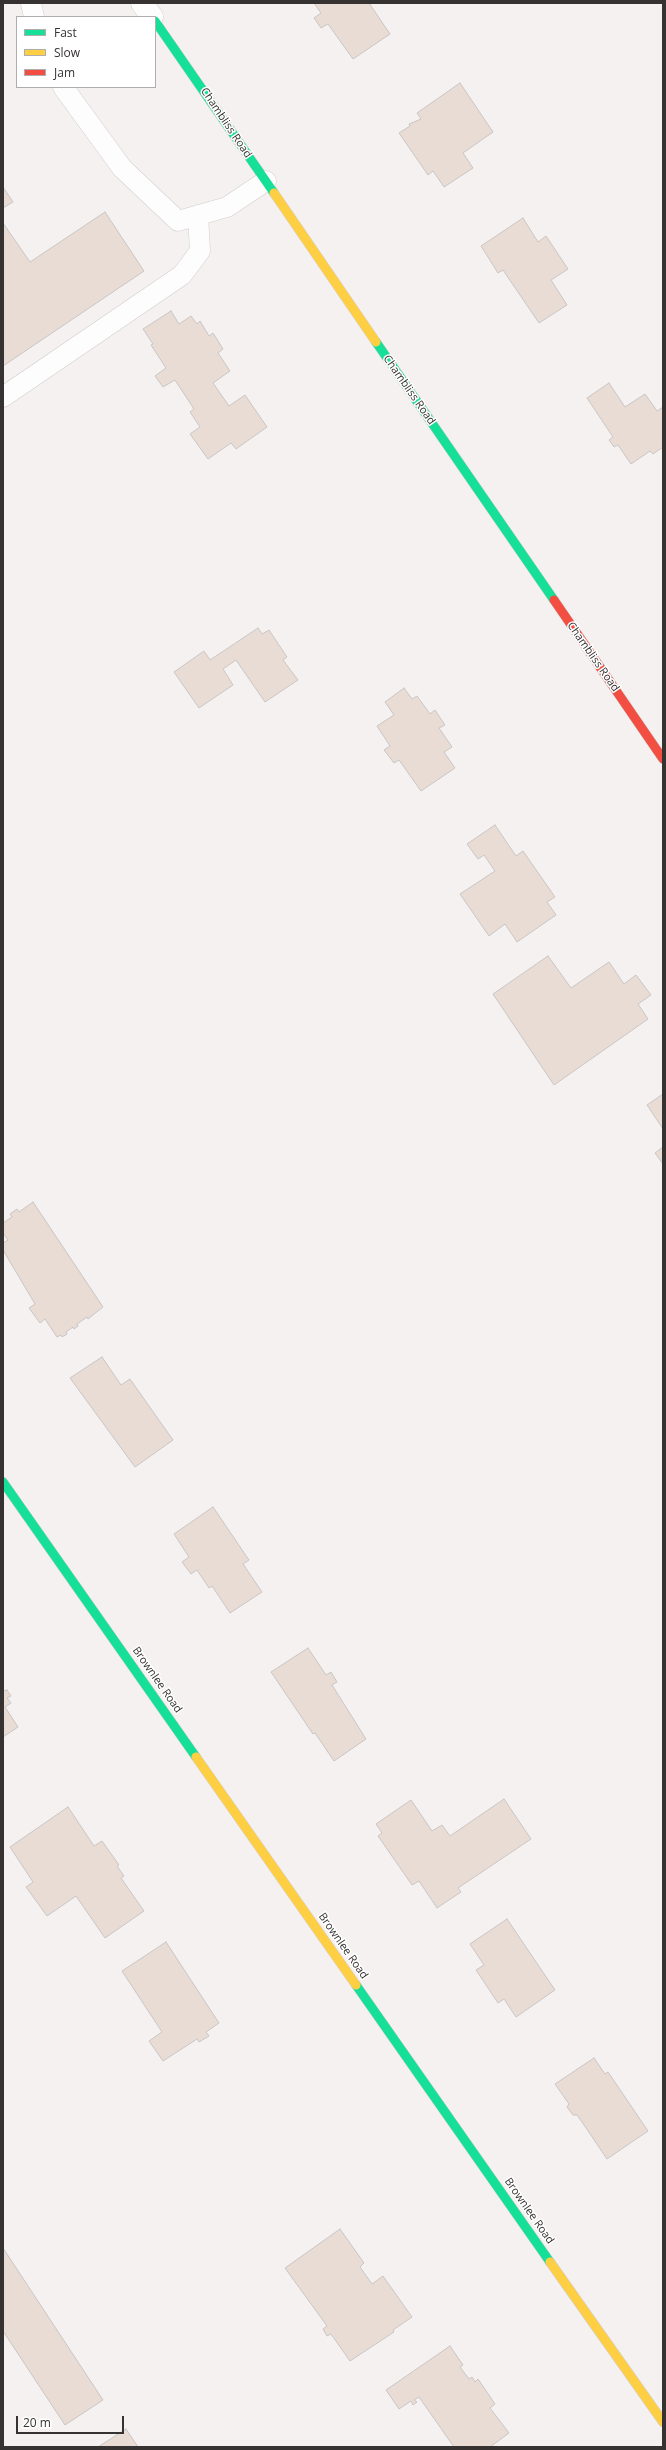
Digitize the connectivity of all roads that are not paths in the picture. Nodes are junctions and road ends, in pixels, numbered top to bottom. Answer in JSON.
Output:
{"nodes":[{"id":1,"x":31,"y":3,"type":"edge"},
{"id":2,"x":142,"y":3,"type":"edge"},
{"id":3,"x":34,"y":16,"type":"edge"},
{"id":4,"x":151,"y":16,"type":"edge"},
{"id":5,"x":156,"y":22,"type":"edge"},
{"id":6,"x":64,"y":88,"type":"edge"},
{"id":7,"x":266,"y":181,"type":"junction"},
{"id":8,"x":198,"y":215,"type":"junction"},
{"id":9,"x":3,"y":397,"type":"edge"},
{"id":10,"x":663,"y":759,"type":"edge"},
{"id":11,"x":3,"y":1482,"type":"edge"},
{"id":12,"x":663,"y":2422,"type":"edge"}],
"edges":[{"from":1,"to":3,"type":"lane"},
{"from":2,"to":4,"type":"street"},
{"from":5,"to":7,"type":"street","name":"Chambliss Road"},
{"from":6,"to":8,"type":"lane"},
{"from":7,"to":8,"type":"lane"},
{"from":7,"to":10,"type":"street","name":"Chambliss Road"},
{"from":8,"to":9,"type":"lane"},
{"from":11,"to":12,"type":"street","name":"Brownlee Road"}]}
